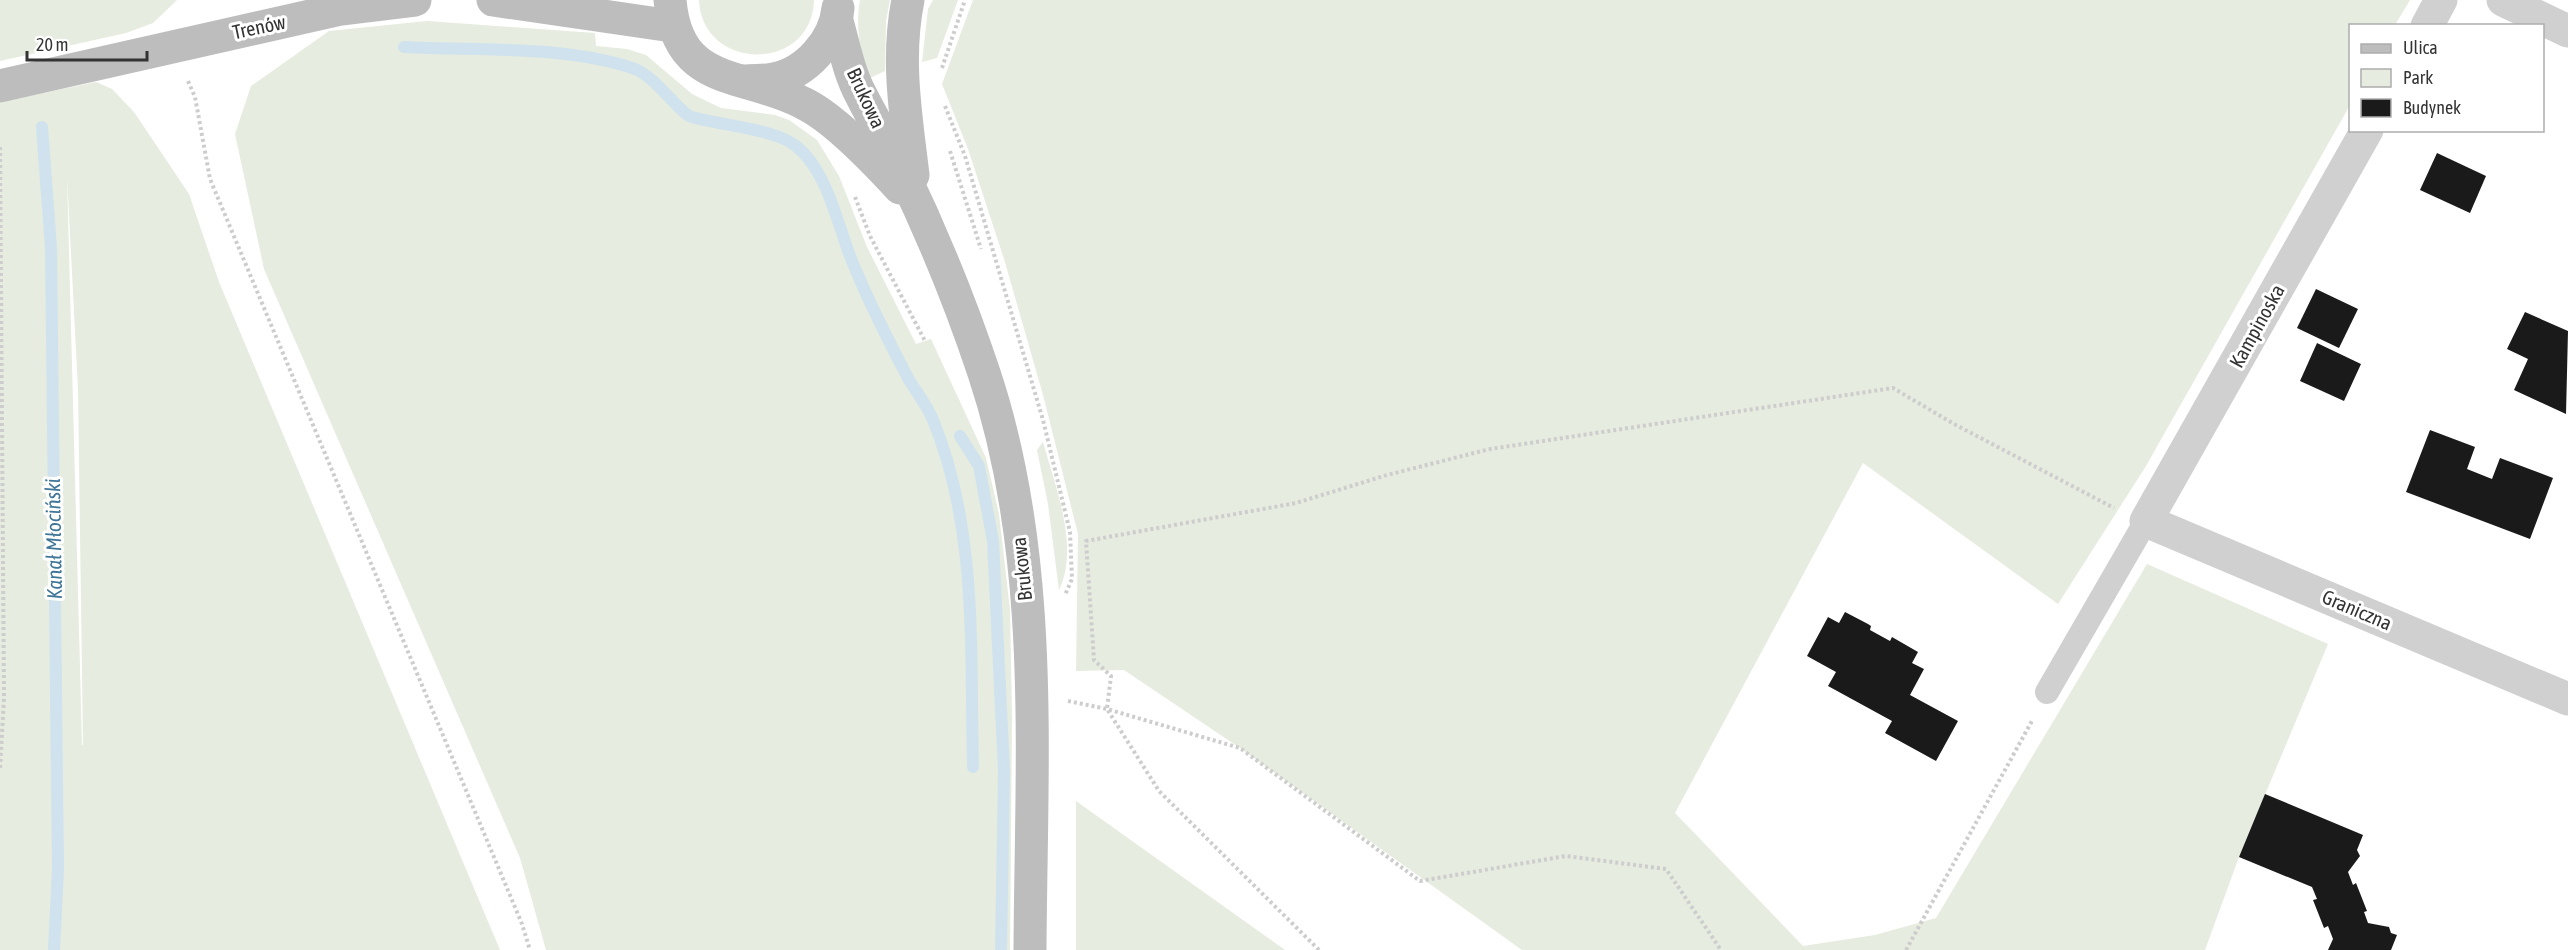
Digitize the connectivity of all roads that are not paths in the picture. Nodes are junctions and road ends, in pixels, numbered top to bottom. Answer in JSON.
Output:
{"nodes":[{"id":1,"x":415,"y":0,"type":"edge"},
{"id":2,"x":494,"y":0,"type":"edge"},
{"id":3,"x":908,"y":0,"type":"edge"},
{"id":4,"x":2441,"y":0,"type":"edge"},
{"id":5,"x":2503,"y":0,"type":"edge"},
{"id":6,"x":838,"y":11,"type":"edge"},
{"id":7,"x":671,"y":13,"type":"edge"},
{"id":8,"x":2428,"y":24,"type":"edge"},
{"id":9,"x":2568,"y":31,"type":"edge"},
{"id":10,"x":737,"y":81,"type":"junction"},
{"id":11,"x":0,"y":86,"type":"edge"},
{"id":12,"x":2366,"y":132,"type":"edge"},
{"id":13,"x":916,"y":204,"type":"junction"},
{"id":14,"x":2146,"y":521,"type":"junction"},
{"id":15,"x":2047,"y":692,"type":"road end"},
{"id":16,"x":2568,"y":699,"type":"edge"},
{"id":17,"x":1030,"y":950,"type":"edge"}],
"edges":[{"from":1,"to":11,"type":"street","name":"Trenów"},
{"from":2,"to":7,"type":"street"},
{"from":3,"to":13,"type":"street"},
{"from":4,"to":8,"type":"street"},
{"from":5,"to":9,"type":"street"},
{"from":6,"to":10,"type":"street"},
{"from":6,"to":13,"type":"street","name":"Brukowa"},
{"from":7,"to":10,"type":"street","name":"Brukowa"},
{"from":10,"to":13,"type":"street","name":"Brukowa"},
{"from":12,"to":14,"type":"street","name":"Kampinoska"},
{"from":13,"to":17,"type":"street","name":"Brukowa"},
{"from":14,"to":15,"type":"lane"},
{"from":14,"to":16,"type":"street","name":"Graniczna"}]}
